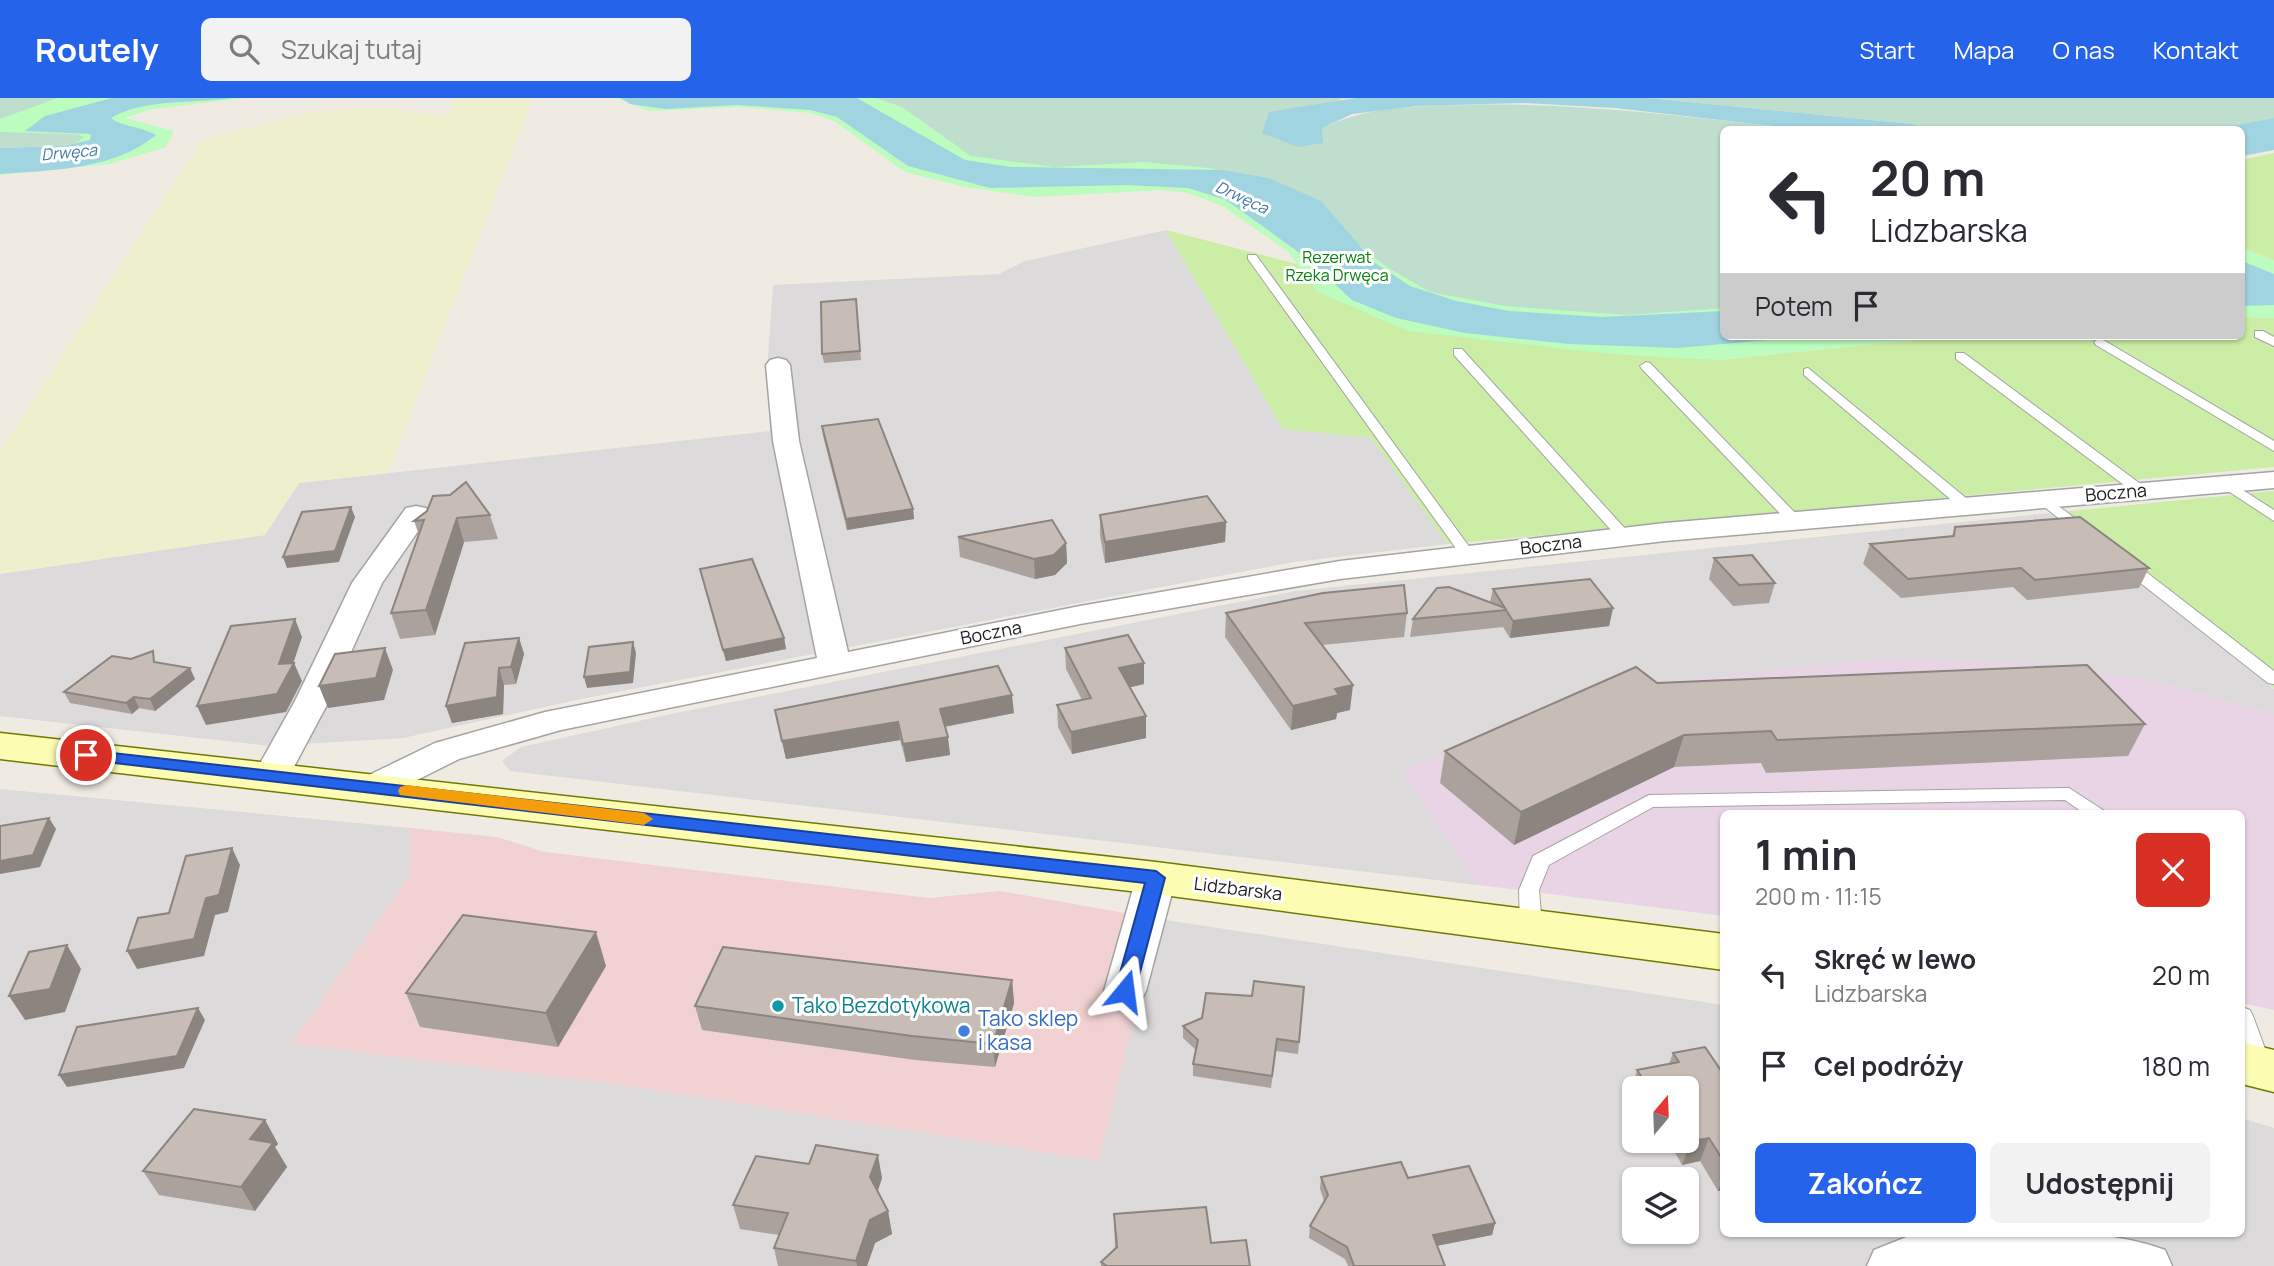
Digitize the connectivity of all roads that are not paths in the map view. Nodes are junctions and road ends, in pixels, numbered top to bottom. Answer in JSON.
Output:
{"nodes":[{"id":1,"x":1252,"y":257,"type":"dead end"},
{"id":2,"x":2259,"y":334,"type":"dead end"},
{"id":3,"x":2100,"y":342,"type":"dead end"},
{"id":4,"x":2274,"y":342,"type":"edge"},
{"id":5,"x":1458,"y":352,"type":"dead end"},
{"id":6,"x":1960,"y":356,"type":"dead end"},
{"id":7,"x":778,"y":365,"type":"dead end"},
{"id":8,"x":1646,"y":366,"type":"dead end"},
{"id":9,"x":1808,"y":372,"type":"dead end"},
{"id":10,"x":2274,"y":447,"type":"edge"},
{"id":11,"x":2274,"y":480,"type":"edge"},
{"id":12,"x":2227,"y":484,"type":"junction"},
{"id":13,"x":2141,"y":491,"type":"junction"},
{"id":14,"x":2043,"y":499,"type":"junction"},
{"id":15,"x":1967,"y":506,"type":"junction"},
{"id":16,"x":416,"y":514,"type":"dead end"},
{"id":17,"x":2274,"y":517,"type":"edge"},
{"id":18,"x":1796,"y":521,"type":"junction"},
{"id":19,"x":1624,"y":537,"type":"junction"},
{"id":20,"x":2094,"y":538,"type":"edge"},
{"id":21,"x":1468,"y":555,"type":"junction"},
{"id":22,"x":2116,"y":556,"type":"edge"},
{"id":23,"x":835,"y":664,"type":"junction"},
{"id":24,"x":2274,"y":679,"type":"edge"},
{"id":25,"x":0,"y":746,"type":"edge"},
{"id":26,"x":271,"y":776,"type":"junction"},
{"id":27,"x":374,"y":787,"type":"junction"},
{"id":28,"x":2093,"y":810,"type":"edge"},
{"id":29,"x":1156,"y":878,"type":"junction"},
{"id":30,"x":1531,"y":926,"type":"junction"},
{"id":31,"x":1720,"y":951,"type":"edge"},
{"id":32,"x":1125,"y":991,"type":"dead end"},
{"id":33,"x":2245,"y":1026,"type":"edge"},
{"id":34,"x":2258,"y":1067,"type":"edge"},
{"id":35,"x":1892,"y":1266,"type":"edge"},
{"id":36,"x":2147,"y":1266,"type":"edge"}],
"edges":[{"from":1,"to":21,"type":"lane"},
{"from":2,"to":4,"type":"lane"},
{"from":3,"to":10,"type":"lane"},
{"from":5,"to":19,"type":"lane"},
{"from":6,"to":13,"type":"lane"},
{"from":7,"to":23,"type":"street"},
{"from":8,"to":18,"type":"lane"},
{"from":9,"to":15,"type":"lane"},
{"from":11,"to":12,"type":"street","name":"Boczna"},
{"from":12,"to":13,"type":"street","name":"Boczna"},
{"from":12,"to":17,"type":"lane"},
{"from":13,"to":14,"type":"street","name":"Boczna"},
{"from":14,"to":15,"type":"street","name":"Boczna"},
{"from":14,"to":20,"type":"lane"},
{"from":15,"to":18,"type":"street","name":"Boczna"},
{"from":16,"to":26,"type":"street"},
{"from":18,"to":19,"type":"street","name":"Boczna"},
{"from":19,"to":21,"type":"street","name":"Boczna"},
{"from":21,"to":23,"type":"street","name":"Boczna"},
{"from":22,"to":24,"type":"lane"},
{"from":23,"to":27,"type":"street","name":"Boczna"},
{"from":25,"to":26,"type":"main road","name":"Lidzbarska"},
{"from":26,"to":27,"type":"main road","name":"Lidzbarska"},
{"from":27,"to":29,"type":"main road","name":"Lidzbarska"},
{"from":28,"to":30,"type":"lane"},
{"from":29,"to":30,"type":"main road","name":"Lidzbarska"},
{"from":29,"to":32,"type":"street"},
{"from":30,"to":31,"type":"main road","name":"Lidzbarska"},
{"from":33,"to":34,"type":"lane"},
{"from":35,"to":36,"type":"street"}]}
